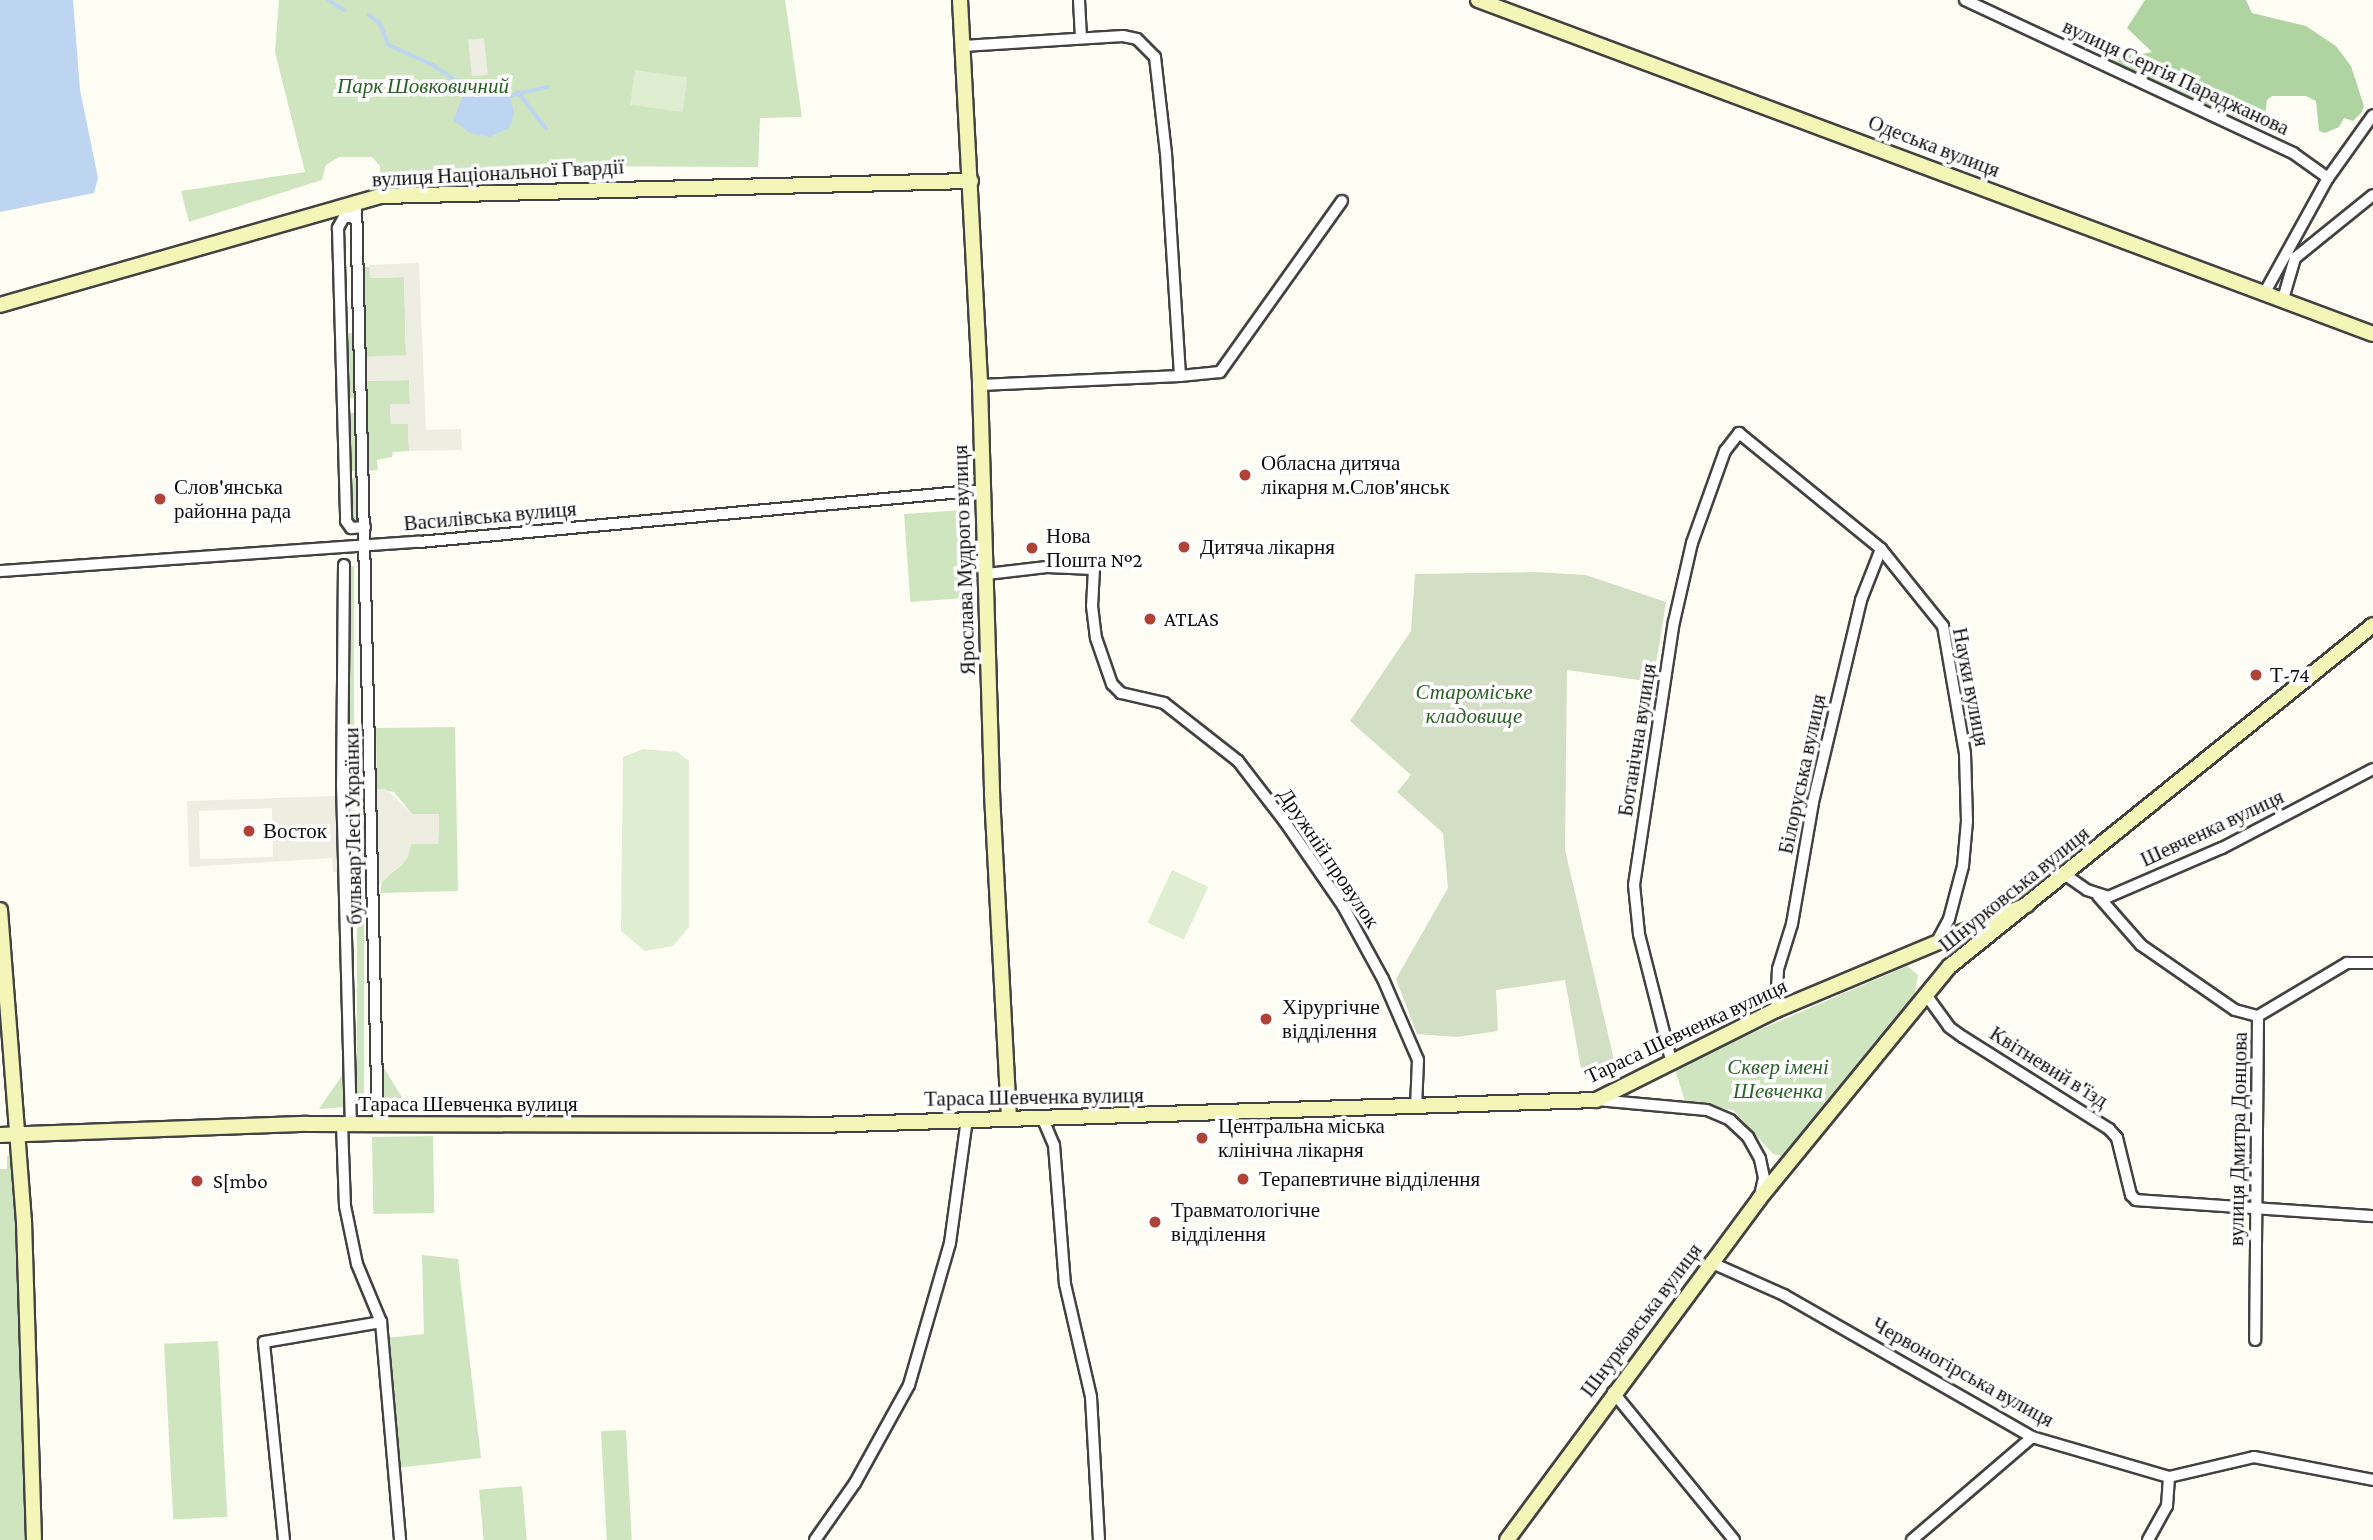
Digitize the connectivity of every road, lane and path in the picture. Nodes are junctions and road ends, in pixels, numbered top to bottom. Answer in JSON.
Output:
{"nodes":[{"id":1,"x":960,"y":0,"type":"edge"},
{"id":2,"x":1079,"y":0,"type":"edge"},
{"id":3,"x":1478,"y":0,"type":"edge"},
{"id":4,"x":1965,"y":0,"type":"edge"},
{"id":5,"x":1081,"y":37,"type":"junction"},
{"id":6,"x":963,"y":46,"type":"junction"},
{"id":7,"x":2373,"y":114,"type":"edge"},
{"id":8,"x":2328,"y":178,"type":"junction"},
{"id":9,"x":971,"y":181,"type":"junction"},
{"id":10,"x":2373,"y":195,"type":"edge"},
{"id":11,"x":356,"y":201,"type":"junction"},
{"id":12,"x":1342,"y":201,"type":"dead end"},
{"id":13,"x":356,"y":216,"type":"junction"},
{"id":14,"x":338,"y":230,"type":"junction"},
{"id":15,"x":358,"y":232,"type":"junction"},
{"id":16,"x":2265,"y":292,"type":"junction"},
{"id":17,"x":2283,"y":299,"type":"junction"},
{"id":18,"x":0,"y":305,"type":"edge"},
{"id":19,"x":361,"y":330,"type":"junction"},
{"id":20,"x":343,"y":331,"type":"junction"},
{"id":21,"x":2373,"y":334,"type":"edge"},
{"id":22,"x":1180,"y":376,"type":"junction"},
{"id":23,"x":980,"y":385,"type":"junction"},
{"id":24,"x":362,"y":404,"type":"junction"},
{"id":25,"x":344,"y":405,"type":"junction"},
{"id":26,"x":1739,"y":433,"type":"joint"},
{"id":27,"x":364,"y":474,"type":"junction"},
{"id":28,"x":345,"y":475,"type":"junction"},
{"id":29,"x":983,"y":490,"type":"junction"},
{"id":30,"x":365,"y":527,"type":"junction"},
{"id":31,"x":365,"y":546,"type":"junction"},
{"id":32,"x":1881,"y":549,"type":"junction"},
{"id":33,"x":344,"y":565,"type":"dead end"},
{"id":34,"x":0,"y":571,"type":"edge"},
{"id":35,"x":987,"y":573,"type":"junction"},
{"id":36,"x":2373,"y":625,"type":"edge"},
{"id":37,"x":2373,"y":769,"type":"edge"},
{"id":38,"x":2067,"y":876,"type":"junction"},
{"id":39,"x":2098,"y":896,"type":"junction"},
{"id":40,"x":2027,"y":905,"type":"junction"},
{"id":41,"x":0,"y":910,"type":"edge"},
{"id":42,"x":1935,"y":946,"type":"junction"},
{"id":43,"x":2373,"y":963,"type":"edge"},
{"id":44,"x":1922,"y":1000,"type":"junction"},
{"id":45,"x":1776,"y":1010,"type":"junction"},
{"id":46,"x":2258,"y":1016,"type":"junction"},
{"id":47,"x":1671,"y":1060,"type":"junction"},
{"id":48,"x":1596,"y":1100,"type":"junction"},
{"id":49,"x":1416,"y":1107,"type":"junction"},
{"id":50,"x":1042,"y":1117,"type":"junction"},
{"id":51,"x":1009,"y":1118,"type":"junction"},
{"id":52,"x":967,"y":1119,"type":"junction"},
{"id":53,"x":346,"y":1124,"type":"junction"},
{"id":54,"x":378,"y":1125,"type":"junction"},
{"id":55,"x":0,"y":1135,"type":"edge"},
{"id":56,"x":19,"y":1135,"type":"junction"},
{"id":57,"x":1759,"y":1199,"type":"junction"},
{"id":58,"x":2256,"y":1209,"type":"junction"},
{"id":59,"x":2373,"y":1216,"type":"edge"},
{"id":60,"x":1710,"y":1262,"type":"junction"},
{"id":61,"x":380,"y":1322,"type":"junction"},
{"id":62,"x":2255,"y":1339,"type":"dead end"},
{"id":63,"x":1613,"y":1392,"type":"junction"},
{"id":64,"x":2032,"y":1437,"type":"junction"},
{"id":65,"x":2168,"y":1477,"type":"junction"},
{"id":66,"x":2373,"y":1480,"type":"edge"},
{"id":67,"x":34,"y":1540,"type":"edge"},
{"id":68,"x":284,"y":1540,"type":"edge"},
{"id":69,"x":400,"y":1540,"type":"edge"},
{"id":70,"x":815,"y":1540,"type":"edge"},
{"id":71,"x":1098,"y":1540,"type":"edge"},
{"id":72,"x":1507,"y":1540,"type":"edge"},
{"id":73,"x":1734,"y":1540,"type":"edge"},
{"id":74,"x":1912,"y":1540,"type":"edge"},
{"id":75,"x":2148,"y":1540,"type":"edge"}],
"edges":[{"from":1,"to":6,"type":"street","name":"Ярослава Мудрого вулиця"},
{"from":2,"to":5,"type":"street"},
{"from":3,"to":16,"type":"street","name":"Одеська вулиця"},
{"from":4,"to":8,"type":"street","name":"вулиця Сергія Параджанова"},
{"from":5,"to":6,"type":"street"},
{"from":5,"to":22,"type":"street"},
{"from":6,"to":9,"type":"street","name":"Ярослава Мудрого вулиця"},
{"from":7,"to":8,"type":"street"},
{"from":8,"to":16,"type":"street"},
{"from":9,"to":11,"type":"street","name":"вулиця Національної Гвардії"},
{"from":9,"to":23,"type":"street","name":"Ярослава Мудрого вулиця"},
{"from":10,"to":17,"type":"street"},
{"from":11,"to":13,"type":"street","name":"бульвар Лесі Українки"},
{"from":11,"to":18,"type":"street","name":"вулиця Національної Гвардії"},
{"from":12,"to":22,"type":"street"},
{"from":13,"to":14,"type":"street"},
{"from":13,"to":15,"type":"street","name":"бульвар Лесі Українки"},
{"from":14,"to":15,"type":"street"},
{"from":14,"to":20,"type":"street"},
{"from":15,"to":19,"type":"street","name":"бульвар Лесі Українки"},
{"from":16,"to":17,"type":"street","name":"Одеська вулиця"},
{"from":17,"to":21,"type":"street","name":"Одеська вулиця"},
{"from":19,"to":20,"type":"street"},
{"from":19,"to":24,"type":"street","name":"бульвар Лесі Українки"},
{"from":20,"to":25,"type":"street"},
{"from":22,"to":23,"type":"street"},
{"from":23,"to":29,"type":"street","name":"Ярослава Мудрого вулиця"},
{"from":24,"to":25,"type":"street"},
{"from":24,"to":27,"type":"street","name":"бульвар Лесі Українки"},
{"from":25,"to":28,"type":"street"},
{"from":26,"to":32,"type":"street","name":"Науки вулиця"},
{"from":26,"to":47,"type":"street","name":"Ботанічна вулиця"},
{"from":27,"to":28,"type":"street"},
{"from":27,"to":30,"type":"street","name":"бульвар Лесі Українки"},
{"from":28,"to":30,"type":"street"},
{"from":29,"to":31,"type":"street","name":"Василівська вулиця"},
{"from":29,"to":35,"type":"street","name":"Ярослава Мудрого вулиця"},
{"from":30,"to":31,"type":"street","name":"бульвар Лесі Українки"},
{"from":31,"to":34,"type":"street","name":"Василівська вулиця"},
{"from":31,"to":54,"type":"street","name":"бульвар Лесі Українки"},
{"from":32,"to":42,"type":"street","name":"Науки вулиця"},
{"from":32,"to":45,"type":"street","name":"Білоруська вулиця"},
{"from":33,"to":53,"type":"street","name":"бульвар Лесі Українки"},
{"from":35,"to":49,"type":"street","name":"Дружній провулок"},
{"from":35,"to":51,"type":"street","name":"Ярослава Мудрого вулиця"},
{"from":36,"to":38,"type":"street","name":"Шнурковська вулиця"},
{"from":37,"to":39,"type":"street","name":"Шевченка вулиця"},
{"from":38,"to":39,"type":"street"},
{"from":38,"to":40,"type":"street","name":"Шнурковська вулиця"},
{"from":39,"to":46,"type":"street","name":"вулиця Дмитра Донцова"},
{"from":40,"to":42,"type":"street","name":"Тараса Шевченка вулиця"},
{"from":40,"to":44,"type":"street","name":"Шнурковська вулиця"},
{"from":41,"to":56,"type":"street"},
{"from":42,"to":45,"type":"street","name":"Тараса Шевченка вулиця"},
{"from":43,"to":46,"type":"street"},
{"from":44,"to":57,"type":"street","name":"Шнурковська вулиця"},
{"from":44,"to":58,"type":"street","name":"Квітневий в'їзд"},
{"from":45,"to":47,"type":"street","name":"Тараса Шевченка вулиця"},
{"from":46,"to":58,"type":"street","name":"вулиця Дмитра Донцова"},
{"from":47,"to":48,"type":"street","name":"Тараса Шевченка вулиця"},
{"from":48,"to":49,"type":"street","name":"Тараса Шевченка вулиця"},
{"from":48,"to":57,"type":"street"},
{"from":49,"to":50,"type":"street","name":"Тараса Шевченка вулиця"},
{"from":50,"to":51,"type":"street","name":"Тараса Шевченка вулиця"},
{"from":50,"to":71,"type":"street"},
{"from":51,"to":52,"type":"street","name":"Тараса Шевченка вулиця"},
{"from":52,"to":54,"type":"street","name":"Тараса Шевченка вулиця"},
{"from":52,"to":70,"type":"street"},
{"from":53,"to":54,"type":"street","name":"Тараса Шевченка вулиця"},
{"from":53,"to":56,"type":"street","name":"Тараса Шевченка вулиця"},
{"from":53,"to":61,"type":"street","name":"бульвар Лесі Українки"},
{"from":55,"to":56,"type":"street","name":"Тараса Шевченка вулиця"},
{"from":56,"to":67,"type":"street"},
{"from":57,"to":60,"type":"street","name":"Шнурковська вулиця"},
{"from":58,"to":59,"type":"street","name":"Квітневий в'їзд"},
{"from":58,"to":62,"type":"street","name":"вулиця Дмитра Донцова"},
{"from":60,"to":63,"type":"street","name":"Шнурковська вулиця"},
{"from":60,"to":64,"type":"street","name":"Червоногірська вулиця"},
{"from":61,"to":68,"type":"street"},
{"from":61,"to":69,"type":"street","name":"бульвар Лесі Українки"},
{"from":63,"to":72,"type":"street","name":"Шнурковська вулиця"},
{"from":63,"to":73,"type":"street"},
{"from":64,"to":65,"type":"street","name":"Червоногірська вулиця"},
{"from":64,"to":74,"type":"street"},
{"from":65,"to":66,"type":"street","name":"Червоногірська вулиця"},
{"from":65,"to":75,"type":"street"}]}
